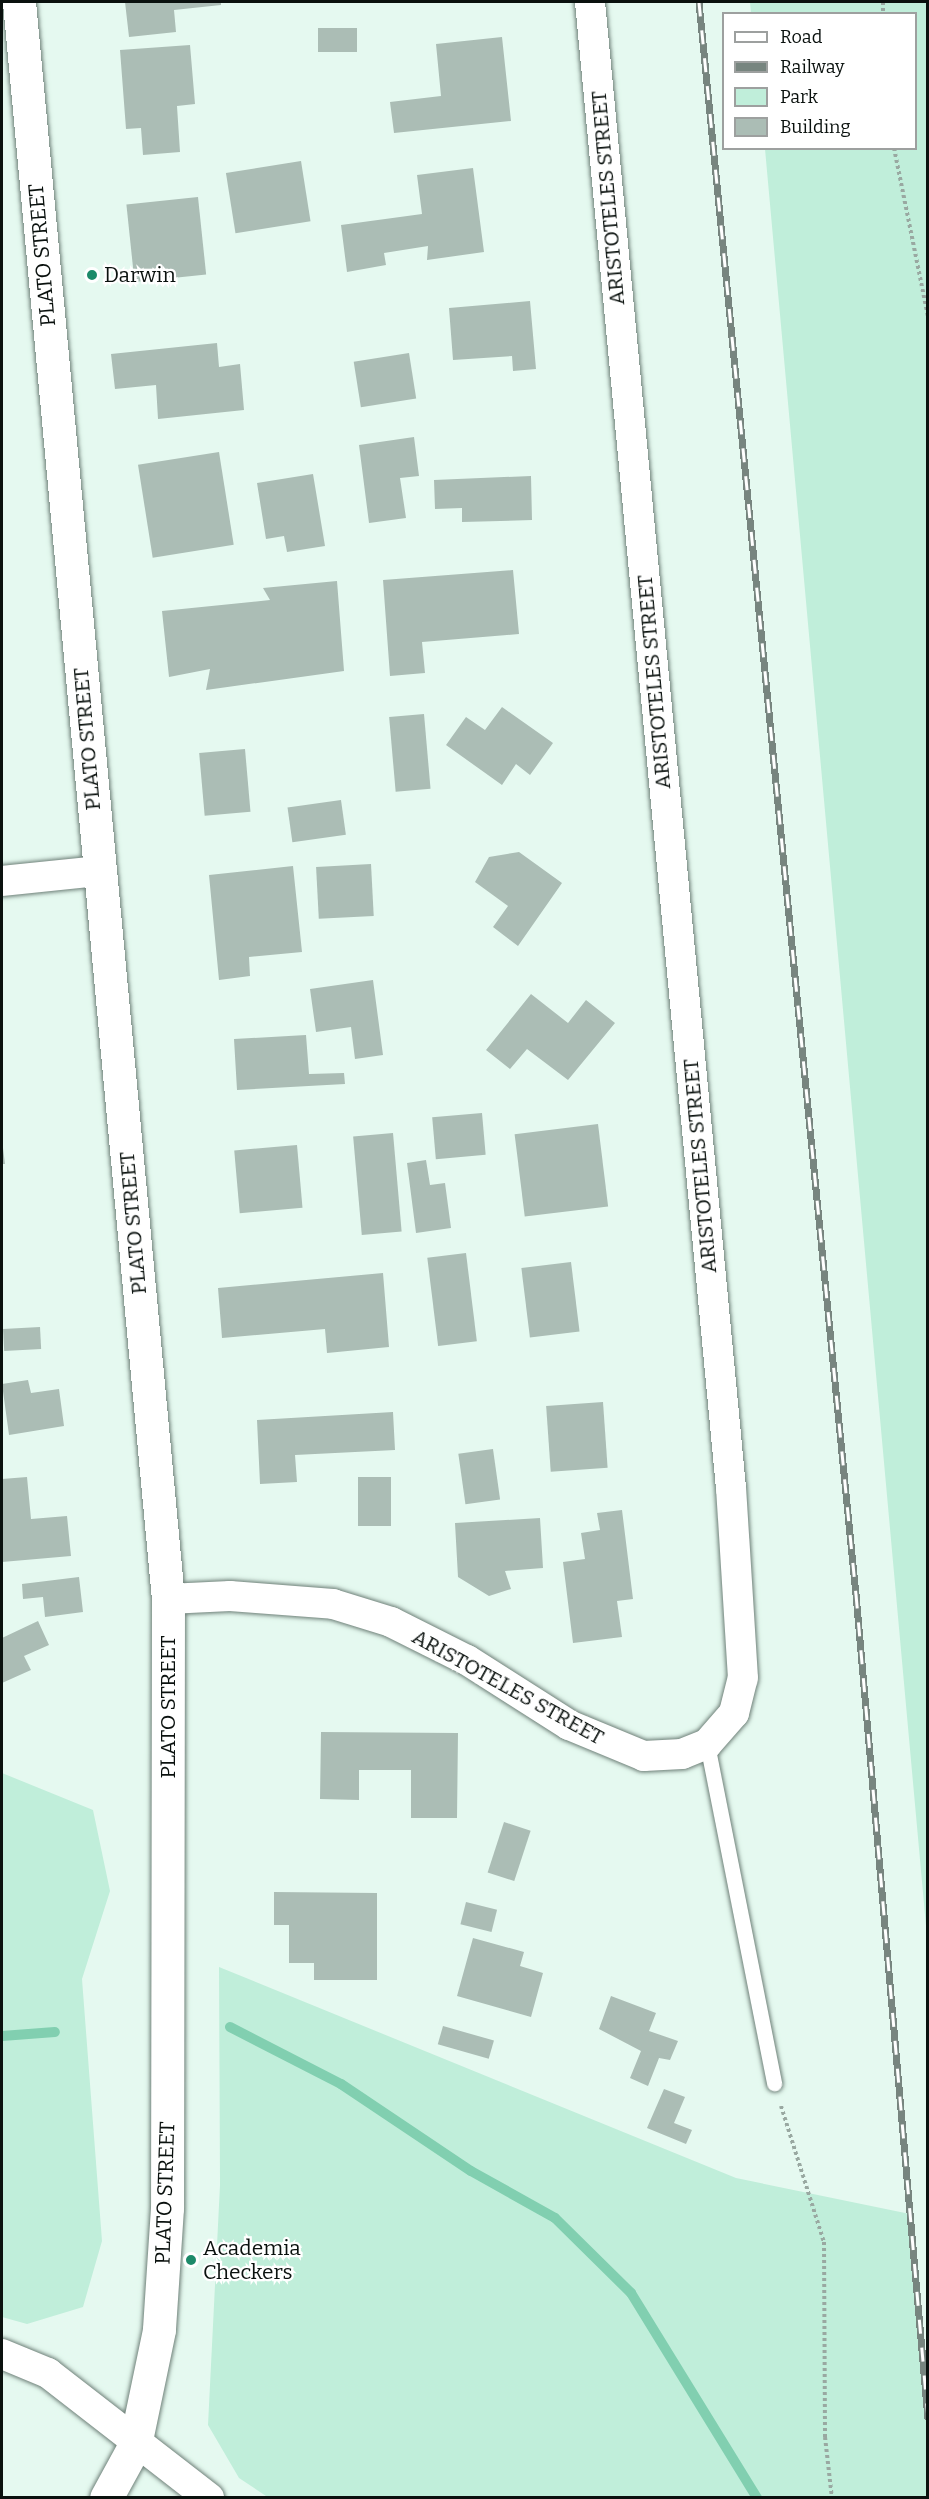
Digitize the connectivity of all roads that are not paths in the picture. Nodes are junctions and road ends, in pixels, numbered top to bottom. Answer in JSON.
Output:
{"nodes":[{"id":1,"x":19,"y":2,"type":"edge"},
{"id":2,"x":590,"y":2,"type":"edge"},
{"id":3,"x":99,"y":871,"type":"junction"},
{"id":4,"x":2,"y":881,"type":"edge"},
{"id":5,"x":168,"y":1599,"type":"junction"},
{"id":6,"x":707,"y":1744,"type":"junction"},
{"id":7,"x":774,"y":2083,"type":"road end"},
{"id":8,"x":2,"y":2354,"type":"edge"},
{"id":9,"x":135,"y":2445,"type":"junction"},
{"id":10,"x":106,"y":2498,"type":"edge"},
{"id":11,"x":209,"y":2498,"type":"edge"}],
"edges":[{"from":1,"to":3,"type":"street","name":"PLATO STREET"},
{"from":2,"to":6,"type":"street","name":"ARISTOTELES STREET"},
{"from":3,"to":4,"type":"street"},
{"from":3,"to":5,"type":"street","name":"PLATO STREET"},
{"from":5,"to":6,"type":"street","name":"ARISTOTELES STREET"},
{"from":5,"to":9,"type":"street","name":"PLATO STREET"},
{"from":6,"to":7,"type":"lane"},
{"from":8,"to":9,"type":"street"},
{"from":9,"to":10,"type":"street","name":"PLATO STREET"},
{"from":9,"to":11,"type":"street"}]}
